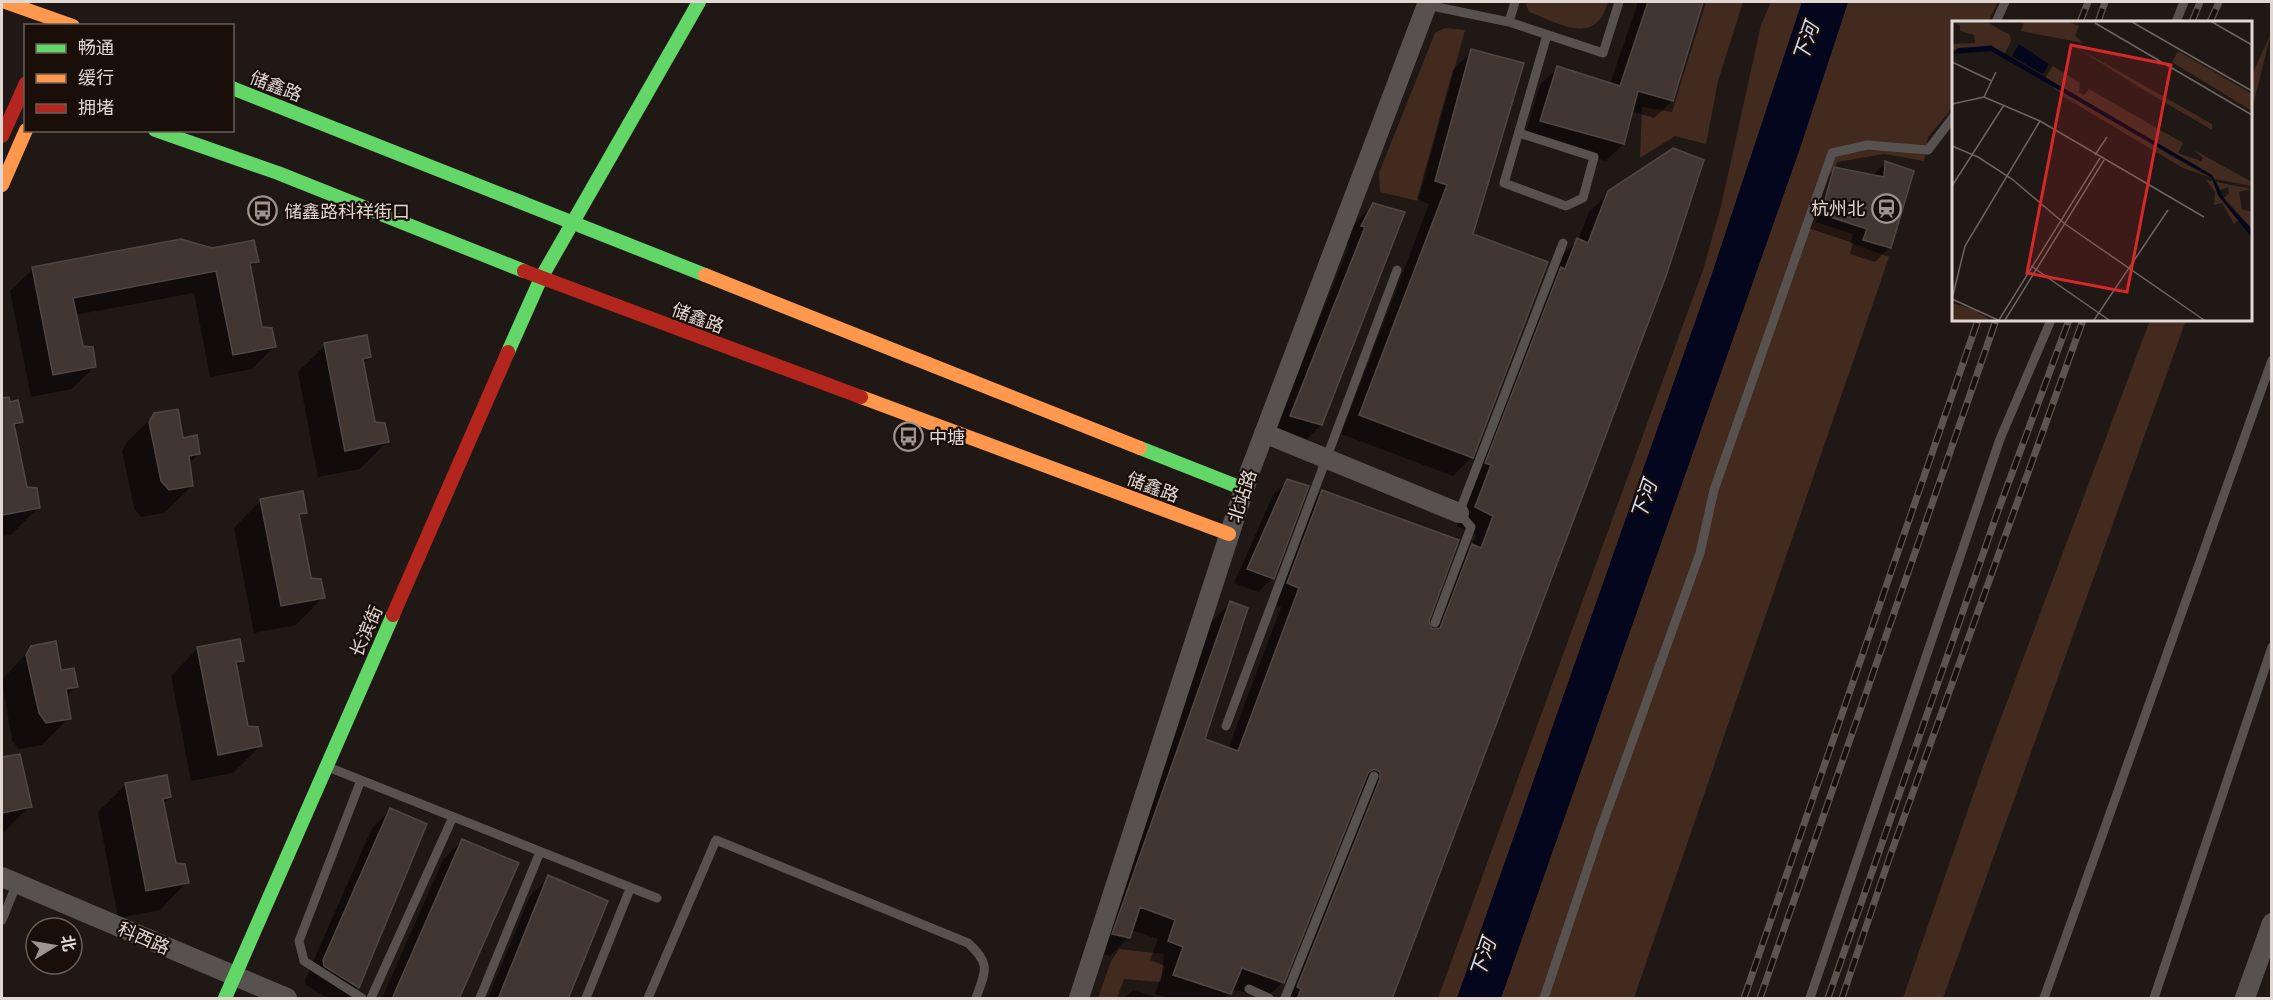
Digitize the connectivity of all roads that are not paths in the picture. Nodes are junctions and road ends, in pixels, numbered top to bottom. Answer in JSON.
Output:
{"nodes":[{"id":1,"x":5,"y":2,"type":"edge"},
{"id":2,"x":699,"y":2,"type":"edge"},
{"id":3,"x":1515,"y":2,"type":"edge"},
{"id":4,"x":1619,"y":2,"type":"edge"},
{"id":5,"x":2005,"y":2,"type":"edge"},
{"id":6,"x":2184,"y":2,"type":"edge"},
{"id":7,"x":1427,"y":3,"type":"edge"},
{"id":8,"x":1996,"y":21,"type":"edge"},
{"id":9,"x":2176,"y":21,"type":"edge"},
{"id":10,"x":1509,"y":22,"type":"junction"},
{"id":11,"x":66,"y":24,"type":"edge"},
{"id":12,"x":1547,"y":35,"type":"junction"},
{"id":13,"x":22,"y":84,"type":"edge"},
{"id":14,"x":234,"y":89,"type":"edge"},
{"id":15,"x":1952,"y":117,"type":"edge"},
{"id":16,"x":25,"y":132,"type":"edge"},
{"id":17,"x":161,"y":132,"type":"edge"},
{"id":18,"x":1519,"y":132,"type":"junction"},
{"id":19,"x":2,"y":136,"type":"edge"},
{"id":20,"x":2,"y":185,"type":"edge"},
{"id":21,"x":571,"y":222,"type":"junction"},
{"id":22,"x":1563,"y":243,"type":"dead end"},
{"id":23,"x":1397,"y":270,"type":"dead end"},
{"id":24,"x":540,"y":278,"type":"junction"},
{"id":25,"x":2052,"y":321,"type":"edge"},
{"id":26,"x":2271,"y":360,"type":"edge"},
{"id":27,"x":1264,"y":433,"type":"junction"},
{"id":28,"x":1328,"y":459,"type":"junction"},
{"id":29,"x":1244,"y":489,"type":"junction"},
{"id":30,"x":1459,"y":513,"type":"junction"},
{"id":31,"x":1229,"y":534,"type":"junction"},
{"id":32,"x":1435,"y":623,"type":"dead end"},
{"id":33,"x":2271,"y":647,"type":"edge"},
{"id":34,"x":1226,"y":726,"type":"dead end"},
{"id":35,"x":326,"y":766,"type":"junction"},
{"id":36,"x":1374,"y":776,"type":"dead end"},
{"id":37,"x":361,"y":780,"type":"junction"},
{"id":38,"x":453,"y":817,"type":"junction"},
{"id":39,"x":540,"y":852,"type":"junction"},
{"id":40,"x":9,"y":880,"type":"edge"},
{"id":41,"x":630,"y":889,"type":"junction"},
{"id":42,"x":657,"y":898,"type":"dead end"},
{"id":43,"x":3,"y":915,"type":"edge"},
{"id":44,"x":2271,"y":923,"type":"edge"},
{"id":45,"x":234,"y":976,"type":"junction"},
{"id":46,"x":1249,"y":989,"type":"dead end"},
{"id":47,"x":225,"y":999,"type":"edge"},
{"id":48,"x":287,"y":999,"type":"edge"},
{"id":49,"x":363,"y":999,"type":"edge"},
{"id":50,"x":371,"y":999,"type":"edge"},
{"id":51,"x":480,"y":999,"type":"edge"},
{"id":52,"x":586,"y":999,"type":"edge"},
{"id":53,"x":648,"y":999,"type":"edge"},
{"id":54,"x":976,"y":999,"type":"edge"},
{"id":55,"x":1079,"y":999,"type":"edge"},
{"id":56,"x":1269,"y":999,"type":"edge"},
{"id":57,"x":1285,"y":999,"type":"edge"},
{"id":58,"x":1544,"y":999,"type":"edge"},
{"id":59,"x":1810,"y":999,"type":"edge"},
{"id":60,"x":2044,"y":999,"type":"edge"},
{"id":61,"x":2154,"y":999,"type":"edge"},
{"id":62,"x":2245,"y":999,"type":"edge"}],
"edges":[{"from":1,"to":11,"type":"street"},
{"from":2,"to":21,"type":"street","name":"长滨街"},
{"from":3,"to":10,"type":"lane"},
{"from":4,"to":12,"type":"lane"},
{"from":5,"to":8,"type":"lane"},
{"from":6,"to":9,"type":"lane"},
{"from":7,"to":10,"type":"lane"},
{"from":7,"to":27,"type":"street","name":"北站路"},
{"from":10,"to":12,"type":"lane"},
{"from":12,"to":18,"type":"lane"},
{"from":13,"to":19,"type":"street"},
{"from":14,"to":21,"type":"street","name":"储鑫路"},
{"from":15,"to":58,"type":"lane"},
{"from":16,"to":20,"type":"street"},
{"from":17,"to":24,"type":"street","name":"储鑫路"},
{"from":18,"to":18,"type":"lane"},
{"from":21,"to":24,"type":"street","name":"长滨街"},
{"from":21,"to":29,"type":"street","name":"储鑫路"},
{"from":22,"to":30,"type":"lane"},
{"from":23,"to":28,"type":"lane"},
{"from":24,"to":31,"type":"street","name":"储鑫路"},
{"from":24,"to":35,"type":"street","name":"长滨街"},
{"from":25,"to":59,"type":"lane"},
{"from":26,"to":60,"type":"lane"},
{"from":27,"to":28,"type":"street"},
{"from":27,"to":29,"type":"street","name":"北站路"},
{"from":28,"to":30,"type":"street"},
{"from":28,"to":34,"type":"lane"},
{"from":29,"to":31,"type":"street","name":"北站路"},
{"from":30,"to":32,"type":"lane"},
{"from":31,"to":55,"type":"street","name":"北站路"},
{"from":33,"to":61,"type":"lane"},
{"from":35,"to":37,"type":"lane"},
{"from":35,"to":45,"type":"street","name":"长滨街"},
{"from":36,"to":57,"type":"lane"},
{"from":37,"to":38,"type":"lane"},
{"from":37,"to":49,"type":"lane"},
{"from":38,"to":39,"type":"lane"},
{"from":38,"to":50,"type":"lane"},
{"from":39,"to":41,"type":"lane"},
{"from":39,"to":51,"type":"lane"},
{"from":40,"to":43,"type":"lane"},
{"from":40,"to":45,"type":"street","name":"科西路"},
{"from":41,"to":42,"type":"lane"},
{"from":41,"to":52,"type":"lane"},
{"from":44,"to":62,"type":"street"},
{"from":45,"to":47,"type":"street","name":"长滨街"},
{"from":45,"to":48,"type":"street","name":"科西路"},
{"from":46,"to":56,"type":"lane"},
{"from":53,"to":54,"type":"lane"}]}
